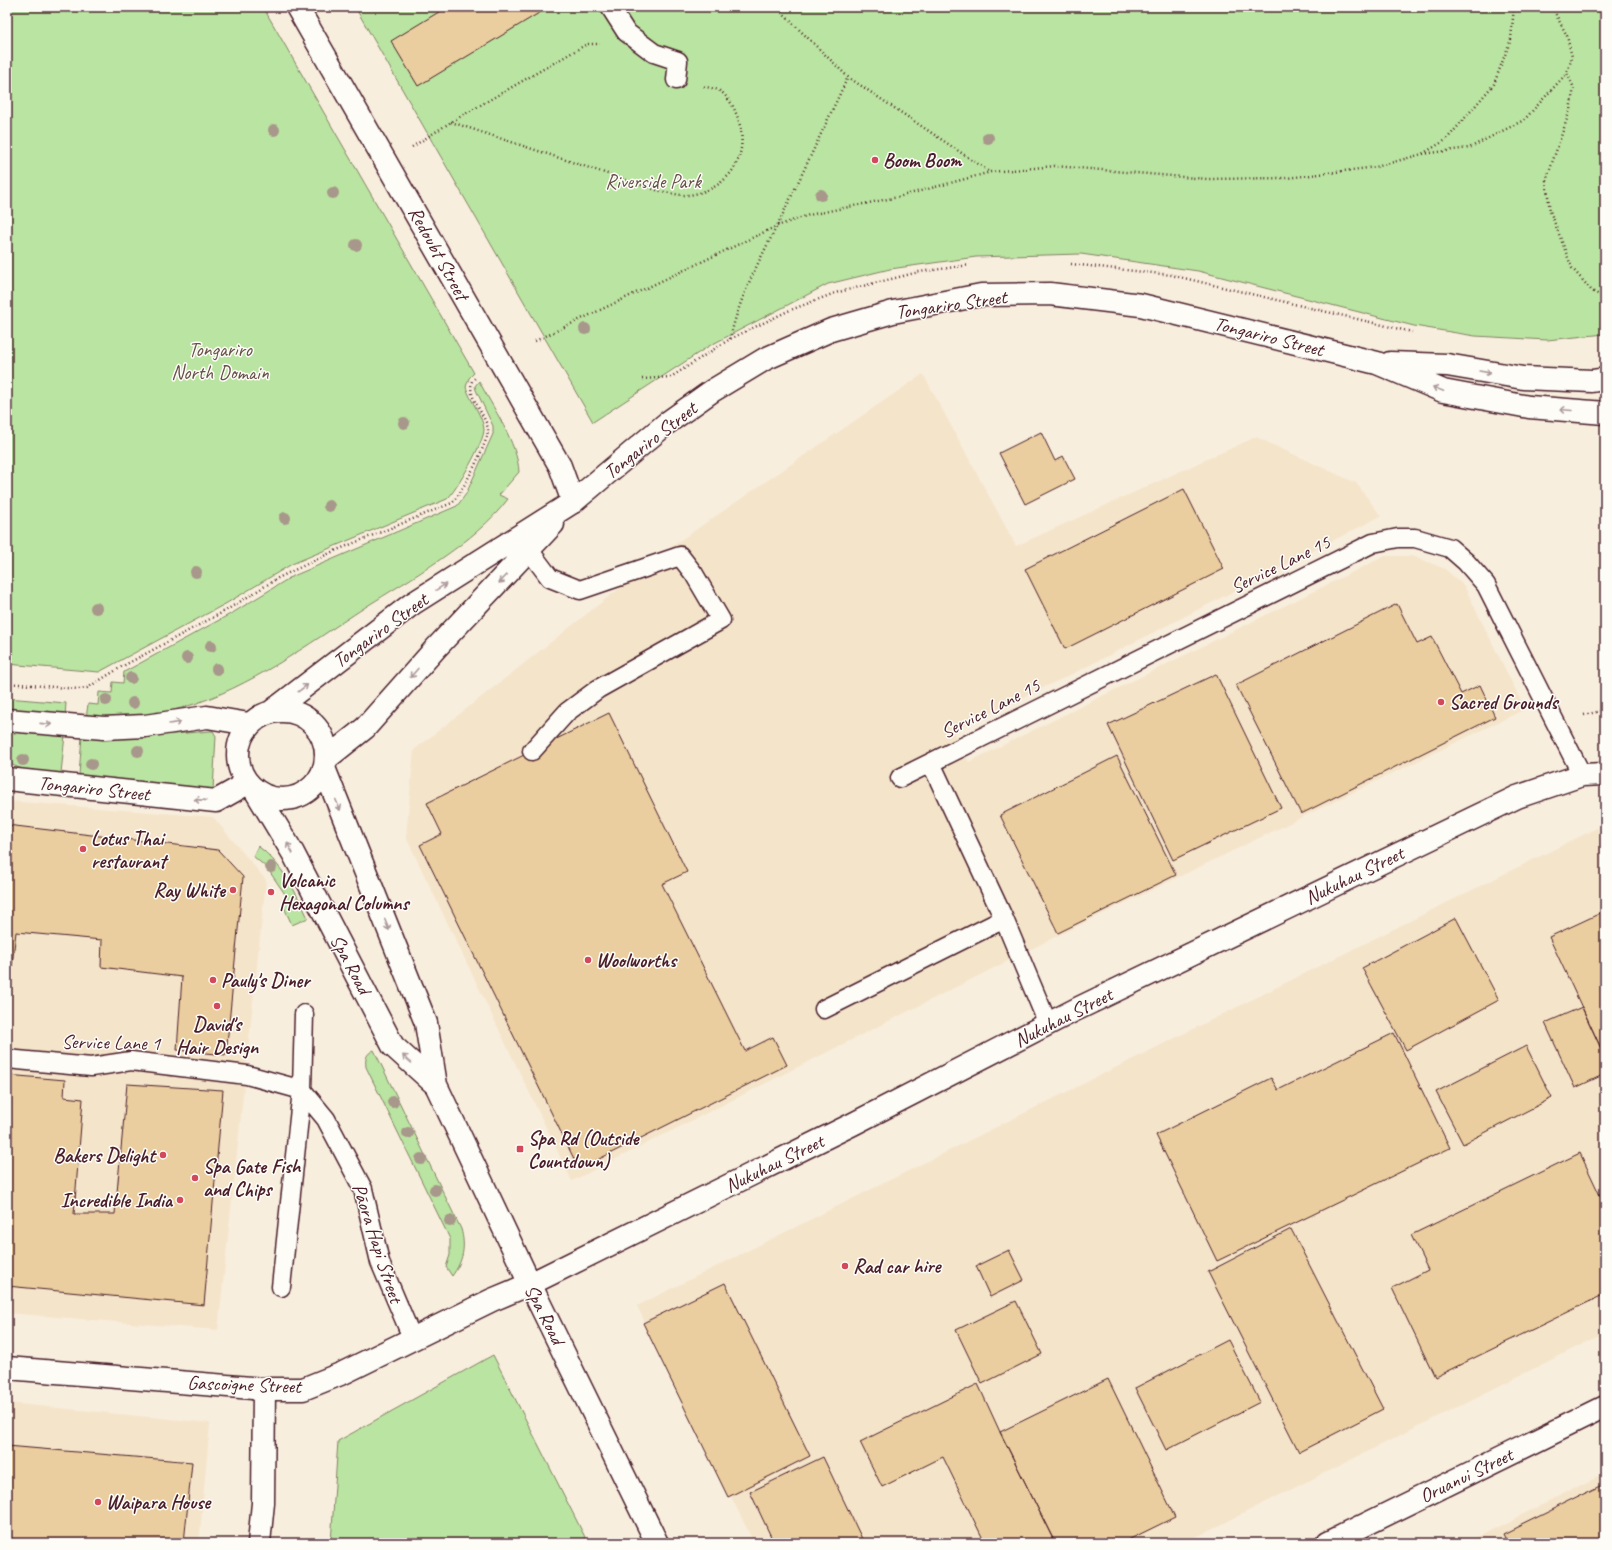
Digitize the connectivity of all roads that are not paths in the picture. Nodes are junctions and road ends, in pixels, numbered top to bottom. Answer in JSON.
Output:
{"nodes":[{"id":1,"x":297,"y":7,"type":"edge"},
{"id":2,"x":610,"y":7,"type":"edge"},
{"id":3,"x":676,"y":80,"type":"road end"},
{"id":4,"x":1377,"y":363,"type":"junction"},
{"id":5,"x":1605,"y":379,"type":"edge"},
{"id":6,"x":1605,"y":413,"type":"edge"},
{"id":7,"x":573,"y":502,"type":"junction"},
{"id":8,"x":529,"y":550,"type":"junction"},
{"id":9,"x":271,"y":712,"type":"junction"},
{"id":10,"x":7,"y":720,"type":"edge"},
{"id":11,"x":251,"y":723,"type":"junction"},
{"id":12,"x":532,"y":751,"type":"dead end"},
{"id":13,"x":931,"y":763,"type":"junction"},
{"id":14,"x":325,"y":764,"type":"junction"},
{"id":15,"x":1605,"y":774,"type":"edge"},
{"id":16,"x":1582,"y":775,"type":"junction"},
{"id":17,"x":900,"y":778,"type":"dead end"},
{"id":18,"x":7,"y":779,"type":"edge"},
{"id":19,"x":252,"y":786,"type":"junction"},
{"id":20,"x":1004,"y":919,"type":"junction"},
{"id":21,"x":824,"y":1009,"type":"dead end"},
{"id":22,"x":304,"y":1014,"type":"dead end"},
{"id":23,"x":1048,"y":1024,"type":"junction"},
{"id":24,"x":7,"y":1059,"type":"edge"},
{"id":25,"x":436,"y":1085,"type":"junction"},
{"id":26,"x":302,"y":1090,"type":"junction"},
{"id":27,"x":530,"y":1284,"type":"junction"},
{"id":28,"x":281,"y":1287,"type":"dead end"},
{"id":29,"x":413,"y":1340,"type":"junction"},
{"id":30,"x":7,"y":1368,"type":"edge"},
{"id":31,"x":264,"y":1389,"type":"junction"},
{"id":32,"x":1605,"y":1407,"type":"edge"},
{"id":33,"x":259,"y":1543,"type":"edge"},
{"id":34,"x":657,"y":1543,"type":"edge"},
{"id":35,"x":1328,"y":1543,"type":"edge"}],
"edges":[{"from":1,"to":7,"type":"main road","name":"Redoubt Street"},
{"from":2,"to":3,"type":"lane"},
{"from":4,"to":5,"type":"main road","name":"Tongariro Street","one_way":true},
{"from":6,"to":4,"type":"main road","name":"Tongariro Street","one_way":true},
{"from":4,"to":7,"type":"main road","name":"Tongariro Street"},
{"from":7,"to":8,"type":"main road","name":"Tongariro Street"},
{"from":9,"to":7,"type":"main road","name":"Tongariro Street","one_way":true},
{"from":8,"to":12,"type":"lane"},
{"from":8,"to":14,"type":"main road","name":"Tongariro Street","one_way":true},
{"from":9,"to":11,"type":"main road"},
{"from":9,"to":14,"type":"main road"},
{"from":10,"to":11,"type":"main road","one_way":true},
{"from":11,"to":19,"type":"main road"},
{"from":13,"to":16,"type":"lane","name":"Service Lane 15"},
{"from":13,"to":17,"type":"lane","name":"Service Lane 15"},
{"from":13,"to":20,"type":"lane"},
{"from":14,"to":19,"type":"main road"},
{"from":14,"to":25,"type":"main road","name":"Spa Road","one_way":true},
{"from":15,"to":16,"type":"main road","name":"Nukuhau Street"},
{"from":16,"to":23,"type":"main road","name":"Nukuhau Street"},
{"from":19,"to":18,"type":"main road","name":"Tongariro Street","one_way":true},
{"from":25,"to":19,"type":"main road","name":"Spa Road","one_way":true},
{"from":20,"to":21,"type":"lane"},
{"from":20,"to":23,"type":"lane"},
{"from":22,"to":26,"type":"lane"},
{"from":23,"to":27,"type":"main road","name":"Nukuhau Street"},
{"from":24,"to":26,"type":"lane","name":"Service Lane 1"},
{"from":25,"to":27,"type":"main road","name":"Spa Road"},
{"from":26,"to":28,"type":"lane"},
{"from":26,"to":29,"type":"lane","name":"Pāora Hapi Street"},
{"from":27,"to":29,"type":"main road","name":"Gascoigne Street"},
{"from":27,"to":34,"type":"main road","name":"Spa Road"},
{"from":29,"to":31,"type":"main road","name":"Gascoigne Street"},
{"from":30,"to":31,"type":"main road","name":"Gascoigne Street"},
{"from":31,"to":33,"type":"main road"},
{"from":32,"to":35,"type":"main road","name":"Oruanui Street"}]}
